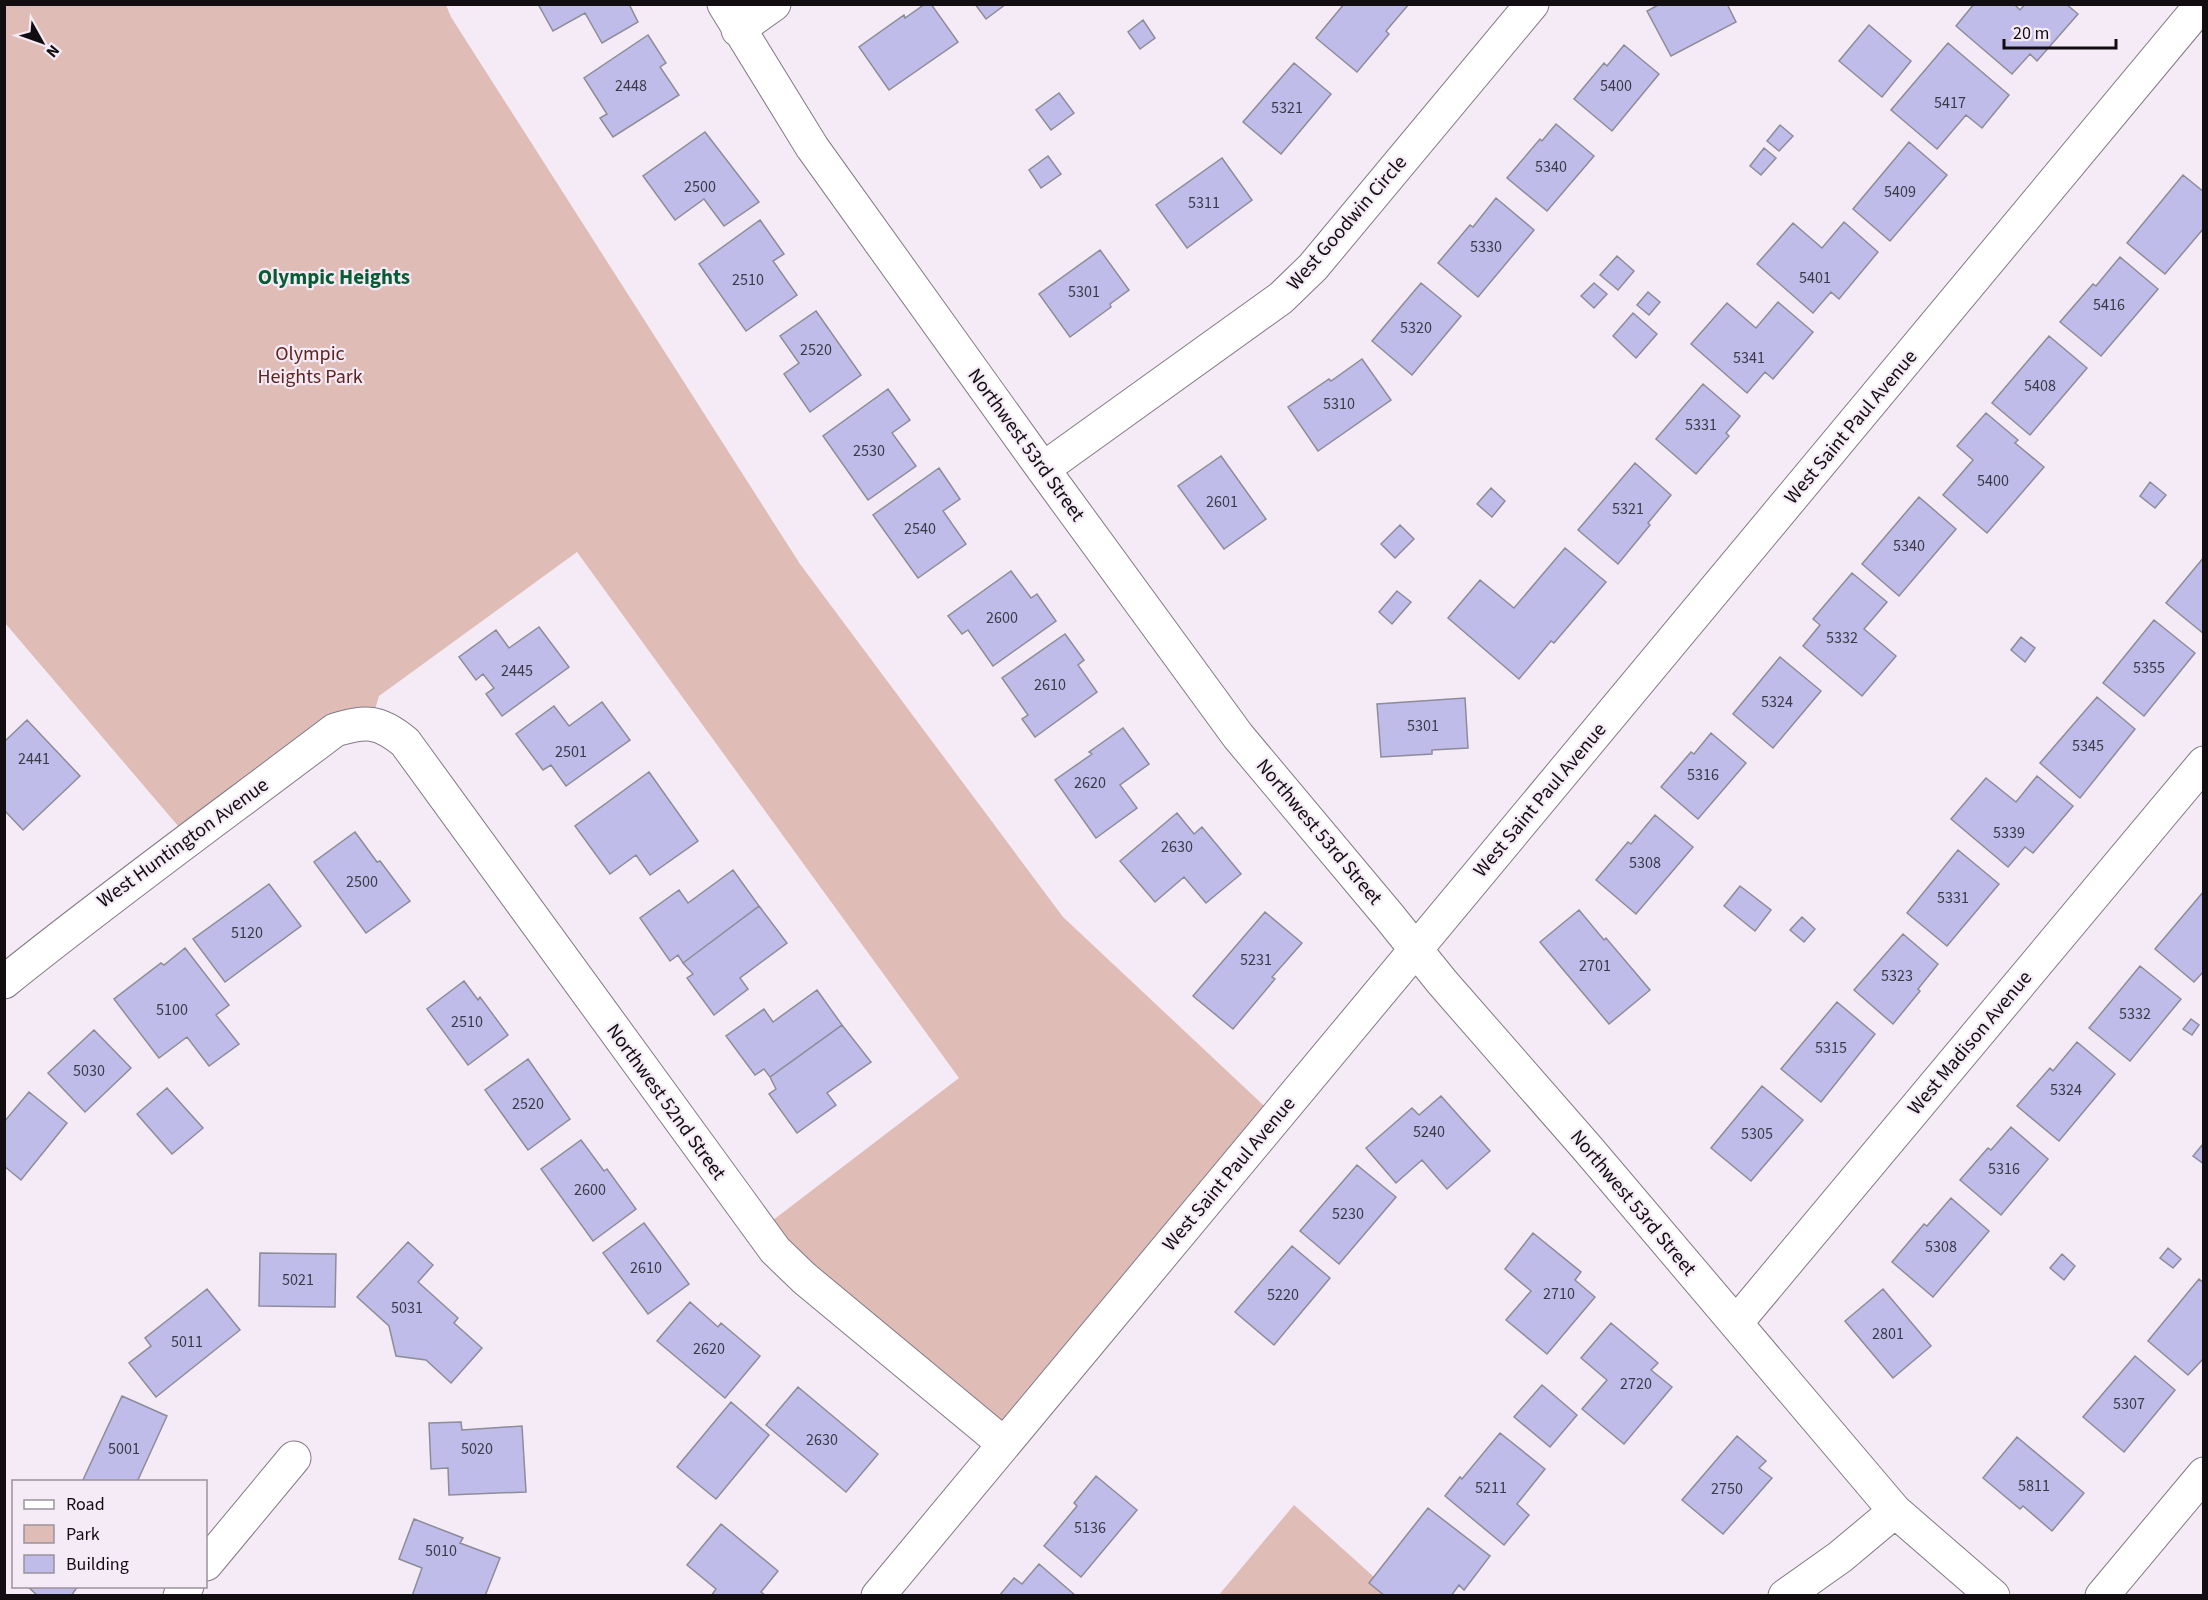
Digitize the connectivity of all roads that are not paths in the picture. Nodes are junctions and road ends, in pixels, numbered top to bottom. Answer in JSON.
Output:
{"nodes":[{"id":1,"x":774,"y":4,"type":"edge"},
{"id":2,"x":1532,"y":4,"type":"edge"},
{"id":3,"x":2202,"y":4,"type":"edge"},
{"id":4,"x":731,"y":17,"type":"edge"},
{"id":5,"x":1043,"y":469,"type":"junction"},
{"id":6,"x":371,"y":723,"type":"joint"},
{"id":7,"x":2204,"y":763,"type":"edge"},
{"id":8,"x":1417,"y":950,"type":"junction"},
{"id":9,"x":4,"y":982,"type":"edge"},
{"id":10,"x":1736,"y":1323,"type":"junction"},
{"id":11,"x":1004,"y":1444,"type":"junction"},
{"id":12,"x":294,"y":1458,"type":"dead end"},
{"id":13,"x":2204,"y":1474,"type":"edge"},
{"id":14,"x":1895,"y":1511,"type":"junction"},
{"id":15,"x":207,"y":1563,"type":"edge"},
{"id":16,"x":878,"y":1596,"type":"edge"},
{"id":17,"x":1785,"y":1596,"type":"edge"},
{"id":18,"x":1993,"y":1596,"type":"edge"},
{"id":19,"x":2102,"y":1596,"type":"edge"}],
"edges":[{"from":1,"to":4,"type":"street"},
{"from":2,"to":5,"type":"street","name":"West Goodwin Circle"},
{"from":3,"to":8,"type":"street","name":"West Saint Paul Avenue"},
{"from":4,"to":5,"type":"street","name":"Northwest 53rd Street"},
{"from":5,"to":8,"type":"street","name":"Northwest 53rd Street"},
{"from":6,"to":9,"type":"street","name":"West Huntington Avenue"},
{"from":6,"to":11,"type":"street","name":"Northwest 52nd Street"},
{"from":7,"to":10,"type":"street","name":"West Madison Avenue"},
{"from":8,"to":10,"type":"street","name":"Northwest 53rd Street"},
{"from":8,"to":11,"type":"street","name":"West Saint Paul Avenue"},
{"from":10,"to":14,"type":"street","name":"Northwest 53rd Street"},
{"from":11,"to":16,"type":"street","name":"West Saint Paul Avenue"},
{"from":12,"to":15,"type":"street"},
{"from":13,"to":19,"type":"street"},
{"from":14,"to":17,"type":"street"},
{"from":14,"to":18,"type":"street","name":"Northwest 53rd Street"}]}
